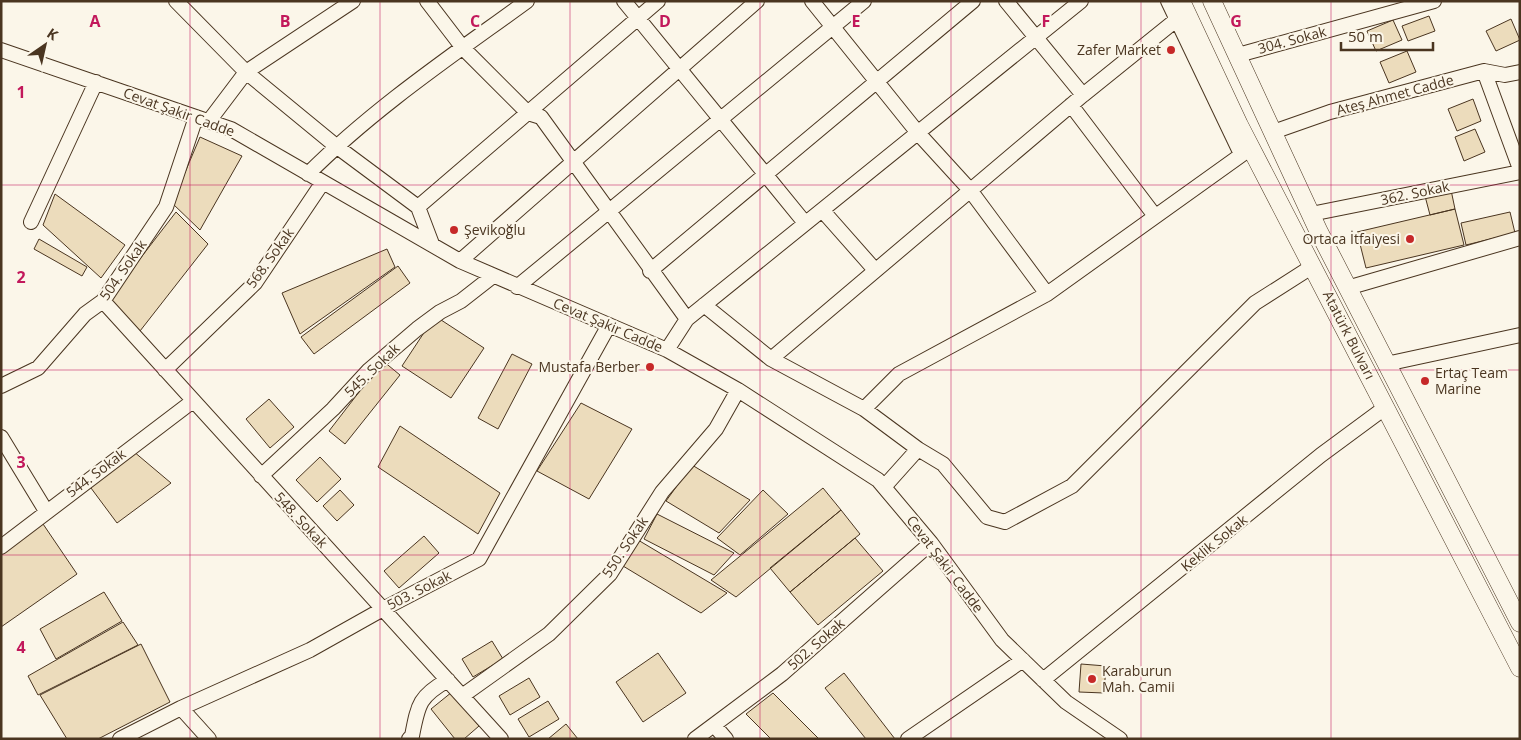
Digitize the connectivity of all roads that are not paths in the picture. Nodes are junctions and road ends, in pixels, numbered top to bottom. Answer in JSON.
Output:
{"nodes":[{"id":1,"x":353,"y":1,"type":"edge"},
{"id":2,"x":427,"y":1,"type":"edge"},
{"id":3,"x":527,"y":1,"type":"edge"},
{"id":4,"x":624,"y":1,"type":"edge"},
{"id":5,"x":658,"y":1,"type":"edge"},
{"id":6,"x":757,"y":1,"type":"edge"},
{"id":7,"x":812,"y":1,"type":"edge"},
{"id":8,"x":864,"y":1,"type":"edge"},
{"id":9,"x":973,"y":1,"type":"edge"},
{"id":10,"x":1006,"y":1,"type":"edge"},
{"id":11,"x":1081,"y":1,"type":"edge"},
{"id":12,"x":1168,"y":1,"type":"edge"},
{"id":13,"x":1212,"y":1,"type":"edge"},
{"id":14,"x":1434,"y":1,"type":"edge"},
{"id":15,"x":182,"y":4,"type":"edge"},
{"id":16,"x":1182,"y":10,"type":"edge"},
{"id":17,"x":639,"y":18,"type":"junction"},
{"id":18,"x":833,"y":27,"type":"junction"},
{"id":19,"x":1036,"y":38,"type":"junction"},
{"id":20,"x":463,"y":48,"type":"junction"},
{"id":21,"x":1,"y":50,"type":"edge"},
{"id":22,"x":1238,"y":55,"type":"junction"},
{"id":23,"x":679,"y":68,"type":"junction"},
{"id":24,"x":1484,"y":71,"type":"junction"},
{"id":25,"x":246,"y":72,"type":"junction"},
{"id":26,"x":1520,"y":72,"type":"edge"},
{"id":27,"x":96,"y":82,"type":"junction"},
{"id":28,"x":877,"y":82,"type":"junction"},
{"id":29,"x":1083,"y":95,"type":"junction"},
{"id":30,"x":1071,"y":105,"type":"junction"},
{"id":31,"x":528,"y":113,"type":"junction"},
{"id":32,"x":202,"y":119,"type":"junction"},
{"id":33,"x":721,"y":119,"type":"junction"},
{"id":34,"x":1273,"y":132,"type":"junction"},
{"id":35,"x":918,"y":133,"type":"junction"},
{"id":36,"x":336,"y":146,"type":"junction"},
{"id":37,"x":1246,"y":151,"type":"junction"},
{"id":38,"x":573,"y":161,"type":"junction"},
{"id":39,"x":1520,"y":170,"type":"edge"},
{"id":40,"x":308,"y":174,"type":"junction"},
{"id":41,"x":766,"y":174,"type":"junction"},
{"id":42,"x":323,"y":182,"type":"junction"},
{"id":43,"x":970,"y":190,"type":"junction"},
{"id":44,"x":418,"y":208,"type":"junction"},
{"id":45,"x":822,"y":210,"type":"junction"},
{"id":46,"x":608,"y":212,"type":"junction"},
{"id":47,"x":1311,"y":214,"type":"junction"},
{"id":48,"x":1155,"y":216,"type":"junction"},
{"id":49,"x":31,"y":222,"type":"dead end"},
{"id":50,"x":805,"y":223,"type":"junction"},
{"id":51,"x":1520,"y":238,"type":"edge"},
{"id":52,"x":432,"y":244,"type":"junction"},
{"id":53,"x":460,"y":261,"type":"junction"},
{"id":54,"x":1313,"y":266,"type":"junction"},
{"id":55,"x":875,"y":270,"type":"junction"},
{"id":56,"x":650,"y":271,"type":"junction"},
{"id":57,"x":493,"y":276,"type":"junction"},
{"id":58,"x":517,"y":287,"type":"junction"},
{"id":59,"x":1347,"y":288,"type":"junction"},
{"id":60,"x":1047,"y":294,"type":"junction"},
{"id":61,"x":103,"y":300,"type":"junction"},
{"id":62,"x":704,"y":305,"type":"junction"},
{"id":63,"x":687,"y":319,"type":"junction"},
{"id":64,"x":609,"y":325,"type":"junction"},
{"id":65,"x":1520,"y":335,"type":"edge"},
{"id":66,"x":667,"y":350,"type":"junction"},
{"id":67,"x":771,"y":359,"type":"junction"},
{"id":68,"x":1386,"y":364,"type":"junction"},
{"id":69,"x":165,"y":370,"type":"junction"},
{"id":70,"x":1,"y":386,"type":"edge"},
{"id":71,"x":738,"y":390,"type":"junction"},
{"id":72,"x":193,"y":401,"type":"junction"},
{"id":73,"x":1386,"y":407,"type":"junction"},
{"id":74,"x":864,"y":409,"type":"junction"},
{"id":75,"x":1,"y":437,"type":"edge"},
{"id":76,"x":918,"y":449,"type":"junction"},
{"id":77,"x":261,"y":476,"type":"junction"},
{"id":78,"x":884,"y":487,"type":"junction"},
{"id":79,"x":46,"y":511,"type":"junction"},
{"id":80,"x":932,"y":543,"type":"junction"},
{"id":81,"x":1,"y":547,"type":"edge"},
{"id":82,"x":383,"y":609,"type":"junction"},
{"id":83,"x":1520,"y":623,"type":"edge"},
{"id":84,"x":1023,"y":660,"type":"junction"},
{"id":85,"x":1520,"y":668,"type":"edge"},
{"id":86,"x":448,"y":680,"type":"junction"},
{"id":87,"x":1043,"y":680,"type":"junction"},
{"id":88,"x":462,"y":696,"type":"junction"},
{"id":89,"x":181,"y":708,"type":"junction"},
{"id":90,"x":714,"y":724,"type":"junction"},
{"id":91,"x":926,"y":734,"type":"edge"},
{"id":92,"x":120,"y":739,"type":"edge"},
{"id":93,"x":209,"y":739,"type":"edge"},
{"id":94,"x":409,"y":739,"type":"edge"},
{"id":95,"x":500,"y":739,"type":"edge"},
{"id":96,"x":695,"y":739,"type":"edge"},
{"id":97,"x":726,"y":739,"type":"edge"},
{"id":98,"x":908,"y":739,"type":"edge"},
{"id":99,"x":1120,"y":739,"type":"edge"}],
"edges":[{"from":1,"to":25,"type":"street","name":"504. Sokak"},
{"from":2,"to":20,"type":"street"},
{"from":3,"to":20,"type":"street"},
{"from":4,"to":17,"type":"street"},
{"from":5,"to":17,"type":"street"},
{"from":6,"to":23,"type":"street"},
{"from":7,"to":18,"type":"street"},
{"from":8,"to":18,"type":"street"},
{"from":9,"to":28,"type":"street"},
{"from":10,"to":19,"type":"street"},
{"from":11,"to":19,"type":"street"},
{"from":12,"to":16,"type":"street"},
{"from":13,"to":22,"type":"main road","name":"Atatürk Bulvarı"},
{"from":14,"to":22,"type":"street","name":"304. Sokak"},
{"from":15,"to":25,"type":"street"},
{"from":16,"to":29,"type":"street"},
{"from":16,"to":37,"type":"main road","name":"Atatürk Bulvarı"},
{"from":17,"to":23,"type":"street"},
{"from":17,"to":31,"type":"street"},
{"from":18,"to":28,"type":"street"},
{"from":18,"to":33,"type":"street"},
{"from":19,"to":29,"type":"street"},
{"from":19,"to":35,"type":"street"},
{"from":20,"to":31,"type":"street"},
{"from":20,"to":36,"type":"street"},
{"from":21,"to":27,"type":"street","name":"Cevat Şakir Cadde"},
{"from":22,"to":34,"type":"main road","name":"Atatürk Bulvarı"},
{"from":23,"to":33,"type":"street"},
{"from":23,"to":38,"type":"street"},
{"from":24,"to":26,"type":"street","name":"Ateş Ahmet Cadde"},
{"from":24,"to":34,"type":"street","name":"Ateş Ahmet Cadde"},
{"from":24,"to":39,"type":"street"},
{"from":25,"to":32,"type":"street","name":"504. Sokak"},
{"from":25,"to":36,"type":"street"},
{"from":27,"to":32,"type":"street","name":"Cevat Şakir Cadde"},
{"from":27,"to":49,"type":"street"},
{"from":28,"to":35,"type":"street"},
{"from":28,"to":41,"type":"street"},
{"from":29,"to":30,"type":"street"},
{"from":30,"to":43,"type":"street"},
{"from":30,"to":48,"type":"street"},
{"from":31,"to":38,"type":"street"},
{"from":31,"to":44,"type":"street"},
{"from":32,"to":40,"type":"street","name":"Cevat Şakir Cadde"},
{"from":32,"to":61,"type":"street","name":"504. Sokak"},
{"from":33,"to":41,"type":"street"},
{"from":33,"to":46,"type":"street"},
{"from":34,"to":47,"type":"main road","name":"Atatürk Bulvarı"},
{"from":35,"to":43,"type":"street"},
{"from":35,"to":45,"type":"street"},
{"from":36,"to":40,"type":"street"},
{"from":36,"to":44,"type":"street"},
{"from":37,"to":48,"type":"street"},
{"from":37,"to":54,"type":"main road","name":"Atatürk Bulvarı"},
{"from":38,"to":46,"type":"street"},
{"from":38,"to":53,"type":"street"},
{"from":39,"to":47,"type":"street","name":"362. Sokak"},
{"from":40,"to":42,"type":"street","name":"Cevat Şakir Cadde"},
{"from":41,"to":50,"type":"street"},
{"from":41,"to":56,"type":"street"},
{"from":42,"to":52,"type":"street","name":"Cevat Şakir Cadde"},
{"from":42,"to":69,"type":"street","name":"568. Sokak"},
{"from":43,"to":55,"type":"street"},
{"from":43,"to":60,"type":"street"},
{"from":44,"to":52,"type":"street"},
{"from":45,"to":50,"type":"street"},
{"from":45,"to":55,"type":"street"},
{"from":46,"to":56,"type":"street"},
{"from":46,"to":58,"type":"street"},
{"from":47,"to":59,"type":"main road","name":"Atatürk Bulvarı"},
{"from":48,"to":60,"type":"street"},
{"from":50,"to":62,"type":"street"},
{"from":51,"to":59,"type":"street"},
{"from":52,"to":53,"type":"street","name":"Cevat Şakir Cadde"},
{"from":53,"to":57,"type":"street","name":"Cevat Şakir Cadde"},
{"from":54,"to":73,"type":"main road","name":"Atatürk Bulvarı"},
{"from":54,"to":76,"type":"street"},
{"from":55,"to":67,"type":"street"},
{"from":56,"to":63,"type":"street"},
{"from":57,"to":58,"type":"street","name":"Cevat Şakir Cadde"},
{"from":57,"to":77,"type":"street","name":"545. Sokak"},
{"from":58,"to":64,"type":"street","name":"Cevat Şakir Cadde"},
{"from":59,"to":68,"type":"main road","name":"Atatürk Bulvarı"},
{"from":60,"to":74,"type":"street"},
{"from":61,"to":69,"type":"street","name":"548. Sokak"},
{"from":61,"to":70,"type":"street","name":"504. Sokak"},
{"from":62,"to":63,"type":"street"},
{"from":62,"to":67,"type":"street"},
{"from":63,"to":66,"type":"street"},
{"from":64,"to":66,"type":"street","name":"Cevat Şakir Cadde"},
{"from":64,"to":82,"type":"street","name":"503. Sokak"},
{"from":65,"to":68,"type":"street"},
{"from":66,"to":71,"type":"street","name":"Cevat Şakir Cadde"},
{"from":67,"to":74,"type":"street"},
{"from":68,"to":83,"type":"main road","name":"Atatürk Bulvarı"},
{"from":69,"to":72,"type":"street","name":"548. Sokak"},
{"from":71,"to":78,"type":"street","name":"Cevat Şakir Cadde"},
{"from":71,"to":88,"type":"street","name":"550. Sokak"},
{"from":72,"to":77,"type":"street","name":"548. Sokak"},
{"from":72,"to":79,"type":"street","name":"544. Sokak"},
{"from":73,"to":85,"type":"main road","name":"Atatürk Bulvarı"},
{"from":73,"to":87,"type":"street","name":"Keklik Sokak"},
{"from":74,"to":76,"type":"street"},
{"from":75,"to":79,"type":"street"},
{"from":76,"to":78,"type":"street"},
{"from":77,"to":82,"type":"street","name":"548. Sokak"},
{"from":78,"to":80,"type":"street","name":"Cevat Şakir Cadde"},
{"from":79,"to":81,"type":"street","name":"544. Sokak"},
{"from":80,"to":84,"type":"street","name":"Cevat Şakir Cadde"},
{"from":80,"to":90,"type":"street","name":"502. Sokak"},
{"from":82,"to":86,"type":"street","name":"548. Sokak"},
{"from":82,"to":89,"type":"street","name":"503. Sokak"},
{"from":84,"to":87,"type":"street","name":"Cevat Şakir Cadde"},
{"from":84,"to":91,"type":"street"},
{"from":86,"to":88,"type":"street","name":"548. Sokak"},
{"from":86,"to":94,"type":"street"},
{"from":87,"to":99,"type":"street","name":"Cevat Şakir Cadde"},
{"from":88,"to":95,"type":"street","name":"548. Sokak"},
{"from":89,"to":92,"type":"street","name":"503. Sokak"},
{"from":89,"to":93,"type":"street"},
{"from":90,"to":96,"type":"street","name":"502. Sokak"},
{"from":90,"to":97,"type":"street"},
{"from":91,"to":98,"type":"street"}]}
